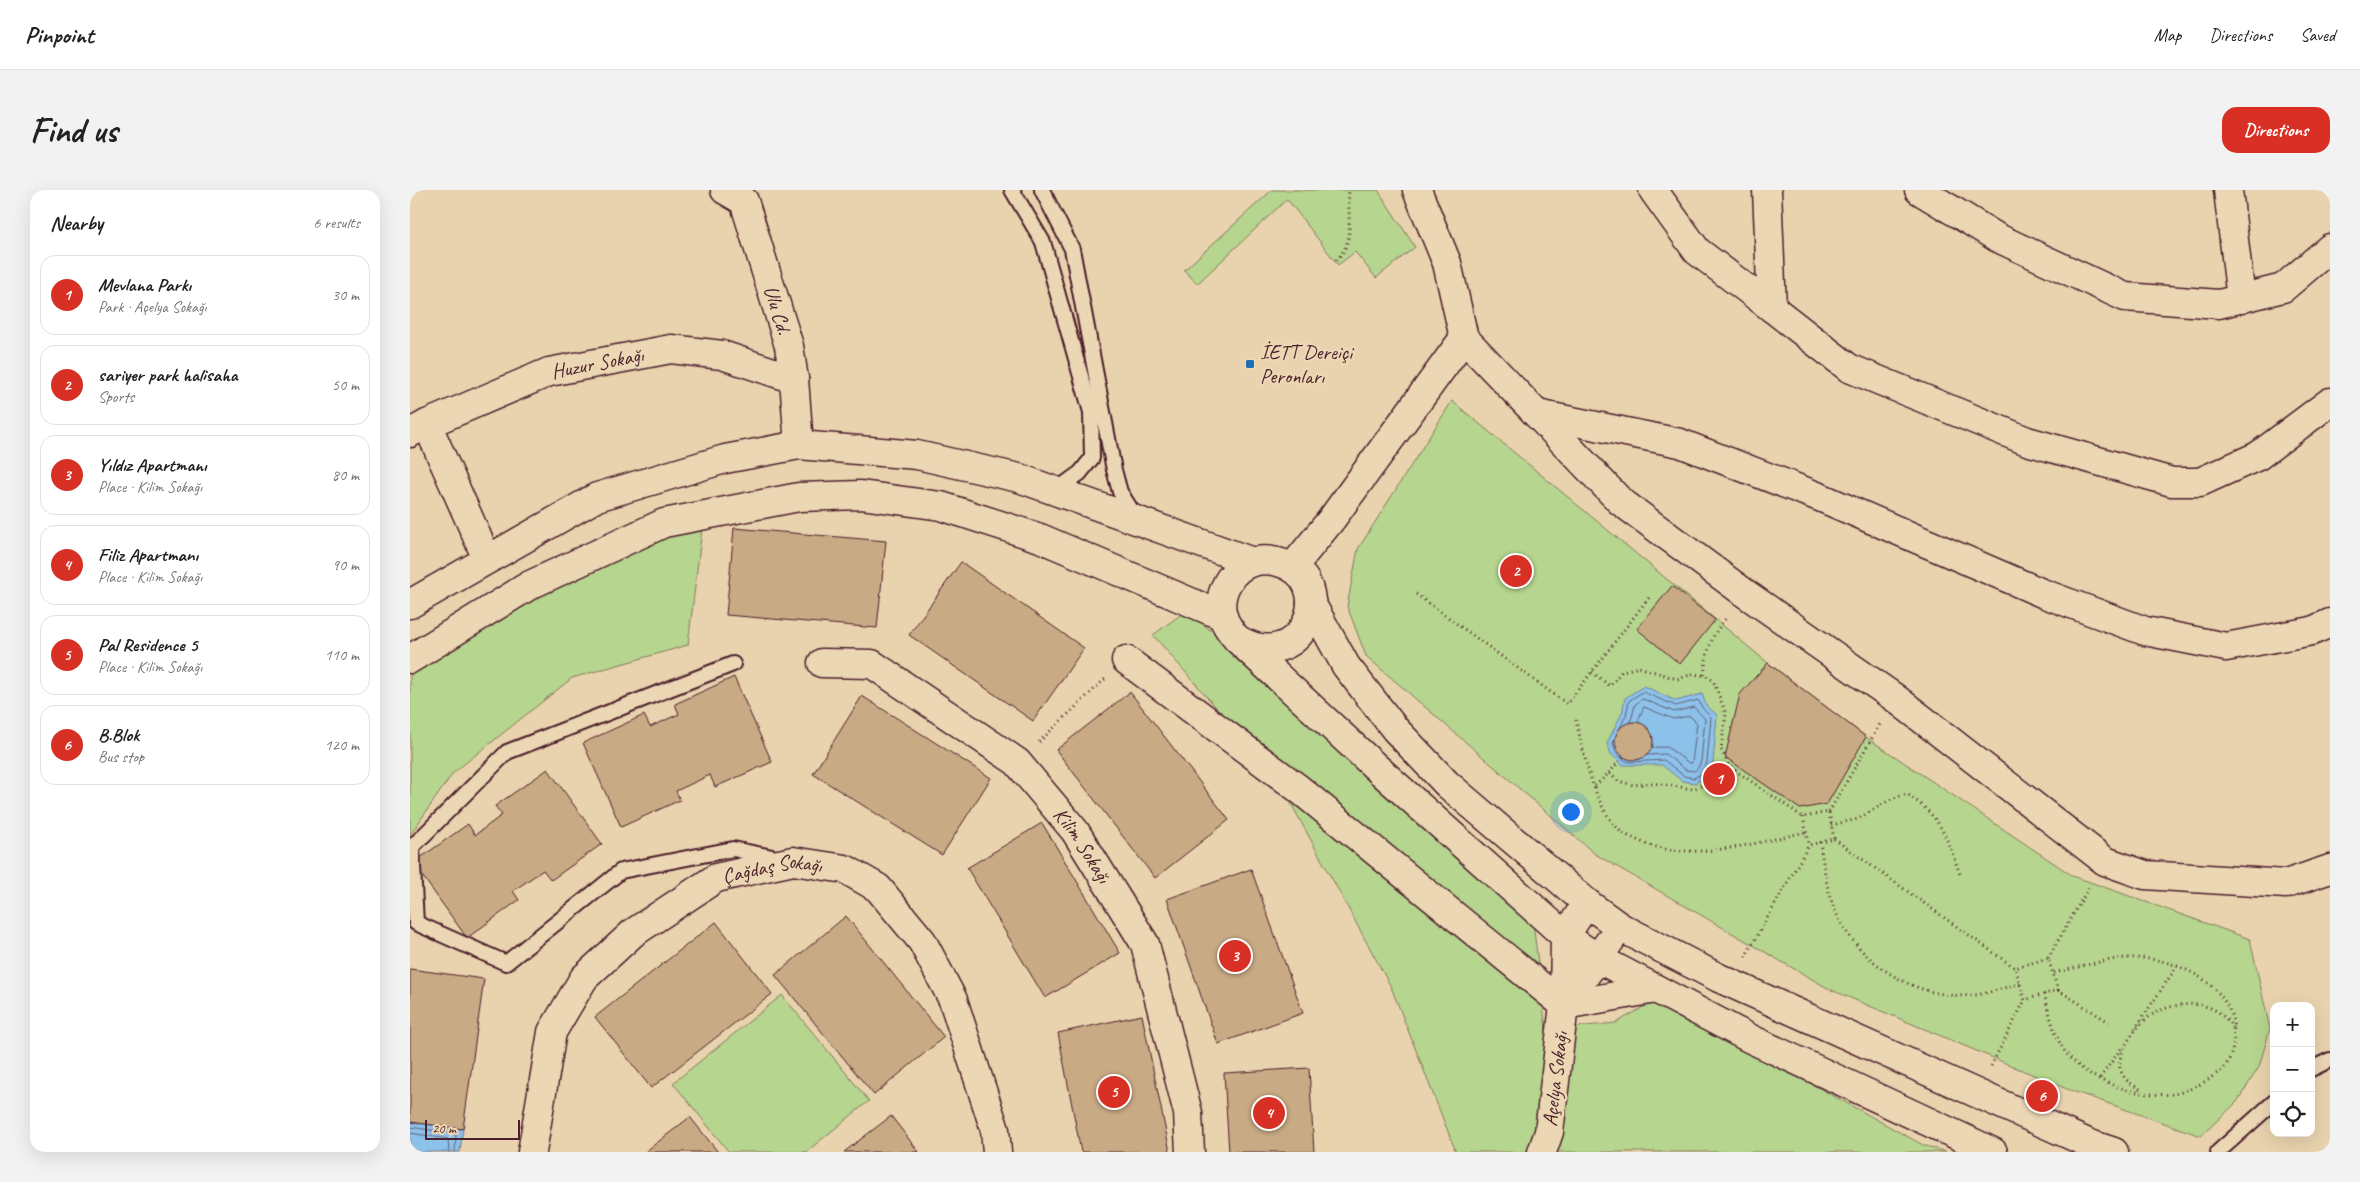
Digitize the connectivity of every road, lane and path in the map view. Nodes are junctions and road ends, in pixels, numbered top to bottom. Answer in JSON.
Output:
{"nodes":[{"id":1,"x":725,"y":190,"type":"edge"},
{"id":2,"x":1012,"y":190,"type":"edge"},
{"id":3,"x":1042,"y":190,"type":"edge"},
{"id":4,"x":1349,"y":190,"type":"edge"},
{"id":5,"x":1417,"y":190,"type":"edge"},
{"id":6,"x":1653,"y":190,"type":"edge"},
{"id":7,"x":1768,"y":190,"type":"edge"},
{"id":8,"x":1919,"y":190,"type":"edge"},
{"id":9,"x":2228,"y":190,"type":"edge"},
{"id":10,"x":2330,"y":248,"type":"edge"},
{"id":11,"x":1336,"y":260,"type":"dead end"},
{"id":12,"x":2240,"y":299,"type":"junction"},
{"id":13,"x":1772,"y":308,"type":"junction"},
{"id":14,"x":1464,"y":338,"type":"junction"},
{"id":15,"x":794,"y":378,"type":"junction"},
{"id":16,"x":2330,"y":402,"type":"edge"},
{"id":17,"x":1538,"y":414,"type":"junction"},
{"id":18,"x":418,"y":428,"type":"edge"},
{"id":19,"x":799,"y":445,"type":"junction"},
{"id":20,"x":1055,"y":491,"type":"junction"},
{"id":21,"x":1138,"y":521,"type":"junction"},
{"id":22,"x":487,"y":559,"type":"junction"},
{"id":23,"x":1254,"y":562,"type":"junction"},
{"id":24,"x":1292,"y":568,"type":"junction"},
{"id":25,"x":1416,"y":594,"type":"dead end"},
{"id":26,"x":1746,"y":594,"type":"junction"},
{"id":27,"x":1651,"y":596,"type":"dead end"},
{"id":28,"x":1311,"y":603,"type":"junction"},
{"id":29,"x":410,"y":604,"type":"edge"},
{"id":30,"x":1223,"y":616,"type":"junction"},
{"id":31,"x":2330,"y":624,"type":"edge"},
{"id":32,"x":1237,"y":639,"type":"junction"},
{"id":33,"x":410,"y":659,"type":"edge"},
{"id":34,"x":1126,"y":660,"type":"joint"},
{"id":35,"x":822,"y":663,"type":"dead end"},
{"id":36,"x":733,"y":664,"type":"dead end"},
{"id":37,"x":1592,"y":672,"type":"junction"},
{"id":38,"x":1704,"y":675,"type":"junction"},
{"id":39,"x":1895,"y":698,"type":"junction"},
{"id":40,"x":1576,"y":720,"type":"dead end"},
{"id":41,"x":1623,"y":756,"type":"dead end"},
{"id":42,"x":1017,"y":762,"type":"junction"},
{"id":43,"x":1728,"y":766,"type":"junction"},
{"id":44,"x":1609,"y":773,"type":"junction"},
{"id":45,"x":1595,"y":786,"type":"junction"},
{"id":46,"x":1829,"y":812,"type":"junction"},
{"id":47,"x":1803,"y":817,"type":"junction"},
{"id":48,"x":1831,"y":826,"type":"junction"},
{"id":49,"x":1806,"y":832,"type":"junction"},
{"id":50,"x":1834,"y":839,"type":"junction"},
{"id":51,"x":1820,"y":842,"type":"junction"},
{"id":52,"x":1809,"y":845,"type":"junction"},
{"id":53,"x":793,"y":861,"type":"junction"},
{"id":54,"x":2105,"y":861,"type":"junction"},
{"id":55,"x":2330,"y":869,"type":"edge"},
{"id":56,"x":1960,"y":874,"type":"dead end"},
{"id":57,"x":1587,"y":903,"type":"junction"},
{"id":58,"x":1620,"y":927,"type":"junction"},
{"id":59,"x":1565,"y":936,"type":"junction"},
{"id":60,"x":2048,"y":958,"type":"junction"},
{"id":61,"x":1599,"y":959,"type":"junction"},
{"id":62,"x":2177,"y":966,"type":"junction"},
{"id":63,"x":2016,"y":968,"type":"junction"},
{"id":64,"x":2053,"y":973,"type":"junction"},
{"id":65,"x":1730,"y":984,"type":"junction"},
{"id":66,"x":2020,"y":984,"type":"junction"},
{"id":67,"x":1656,"y":989,"type":"junction"},
{"id":68,"x":2058,"y":990,"type":"junction"},
{"id":69,"x":2044,"y":994,"type":"junction"},
{"id":70,"x":2025,"y":1000,"type":"junction"},
{"id":71,"x":1564,"y":1005,"type":"junction"},
{"id":72,"x":2109,"y":1022,"type":"dead end"},
{"id":73,"x":2234,"y":1030,"type":"junction"},
{"id":74,"x":2131,"y":1035,"type":"junction"},
{"id":75,"x":2330,"y":1060,"type":"edge"},
{"id":76,"x":2315,"y":1067,"type":"edge"},
{"id":77,"x":2100,"y":1078,"type":"junction"},
{"id":78,"x":2144,"y":1092,"type":"junction"},
{"id":79,"x":1977,"y":1095,"type":"junction"},
{"id":80,"x":2270,"y":1106,"type":"edge"},
{"id":81,"x":532,"y":1152,"type":"edge"},
{"id":82,"x":997,"y":1152,"type":"edge"},
{"id":83,"x":1190,"y":1152,"type":"edge"},
{"id":84,"x":1542,"y":1152,"type":"edge"},
{"id":85,"x":1993,"y":1152,"type":"edge"},
{"id":86,"x":2114,"y":1152,"type":"edge"},
{"id":87,"x":2218,"y":1152,"type":"edge"}],
"edges":[{"from":1,"to":15,"type":"street","name":"Ulu Cd."},
{"from":2,"to":20,"type":"lane"},
{"from":3,"to":21,"type":"lane"},
{"from":4,"to":11,"type":"path"},
{"from":5,"to":14,"type":"street"},
{"from":6,"to":13,"type":"street"},
{"from":7,"to":13,"type":"street"},
{"from":8,"to":12,"type":"street"},
{"from":9,"to":12,"type":"street"},
{"from":10,"to":12,"type":"street"},
{"from":13,"to":16,"type":"street"},
{"from":14,"to":17,"type":"street"},
{"from":14,"to":24,"type":"street"},
{"from":15,"to":18,"type":"street","name":"Huzur Sokağı"},
{"from":15,"to":19,"type":"street","name":"Ulu Cd."},
{"from":17,"to":26,"type":"street"},
{"from":17,"to":31,"type":"street"},
{"from":18,"to":22,"type":"street"},
{"from":19,"to":20,"type":"street"},
{"from":19,"to":22,"type":"street"},
{"from":20,"to":21,"type":"street"},
{"from":21,"to":23,"type":"street"},
{"from":22,"to":29,"type":"street"},
{"from":23,"to":24,"type":"street"},
{"from":23,"to":30,"type":"street"},
{"from":24,"to":28,"type":"street"},
{"from":25,"to":37,"type":"path"},
{"from":26,"to":38,"type":"path"},
{"from":26,"to":39,"type":"street"},
{"from":27,"to":37,"type":"path"},
{"from":28,"to":32,"type":"street"},
{"from":28,"to":57,"type":"street"},
{"from":30,"to":32,"type":"street"},
{"from":30,"to":33,"type":"street"},
{"from":32,"to":59,"type":"street"},
{"from":34,"to":42,"type":"path"},
{"from":34,"to":71,"type":"street"},
{"from":35,"to":42,"type":"street","name":"Kilim Sokağı"},
{"from":36,"to":53,"type":"lane"},
{"from":37,"to":38,"type":"path"},
{"from":38,"to":43,"type":"path"},
{"from":39,"to":46,"type":"path"},
{"from":39,"to":54,"type":"street"},
{"from":40,"to":45,"type":"path"},
{"from":41,"to":44,"type":"path"},
{"from":42,"to":83,"type":"street","name":"Kilim Sokağı"},
{"from":43,"to":44,"type":"path"},
{"from":43,"to":47,"type":"path"},
{"from":44,"to":45,"type":"path"},
{"from":45,"to":49,"type":"path"},
{"from":46,"to":47,"type":"path"},
{"from":46,"to":48,"type":"path"},
{"from":47,"to":49,"type":"path"},
{"from":48,"to":50,"type":"path"},
{"from":48,"to":56,"type":"path"},
{"from":49,"to":52,"type":"path"},
{"from":50,"to":51,"type":"path"},
{"from":50,"to":63,"type":"path"},
{"from":51,"to":52,"type":"path"},
{"from":51,"to":66,"type":"path"},
{"from":52,"to":65,"type":"path"},
{"from":53,"to":81,"type":"street","name":"Çağdaş Sokağı"},
{"from":53,"to":82,"type":"street","name":"Çağdaş Sokağı"},
{"from":54,"to":55,"type":"street"},
{"from":54,"to":60,"type":"path"},
{"from":57,"to":58,"type":"street"},
{"from":57,"to":59,"type":"street"},
{"from":58,"to":61,"type":"street"},
{"from":58,"to":65,"type":"street"},
{"from":59,"to":61,"type":"street"},
{"from":59,"to":71,"type":"street","name":"Açelya Sokağı"},
{"from":60,"to":63,"type":"path"},
{"from":60,"to":64,"type":"path"},
{"from":61,"to":67,"type":"street"},
{"from":61,"to":71,"type":"street"},
{"from":62,"to":64,"type":"path"},
{"from":62,"to":73,"type":"path"},
{"from":62,"to":74,"type":"path"},
{"from":63,"to":66,"type":"path"},
{"from":64,"to":68,"type":"path"},
{"from":65,"to":79,"type":"street"},
{"from":66,"to":70,"type":"path"},
{"from":67,"to":71,"type":"street"},
{"from":67,"to":85,"type":"street"},
{"from":68,"to":69,"type":"path"},
{"from":68,"to":72,"type":"path"},
{"from":69,"to":70,"type":"path"},
{"from":69,"to":77,"type":"path"},
{"from":70,"to":79,"type":"path"},
{"from":71,"to":84,"type":"street","name":"Açelya Sokağı"},
{"from":73,"to":74,"type":"path"},
{"from":73,"to":78,"type":"path"},
{"from":74,"to":77,"type":"path"},
{"from":74,"to":78,"type":"path"},
{"from":75,"to":76,"type":"lane"},
{"from":77,"to":78,"type":"path"},
{"from":79,"to":86,"type":"street"},
{"from":80,"to":87,"type":"lane"}]}
